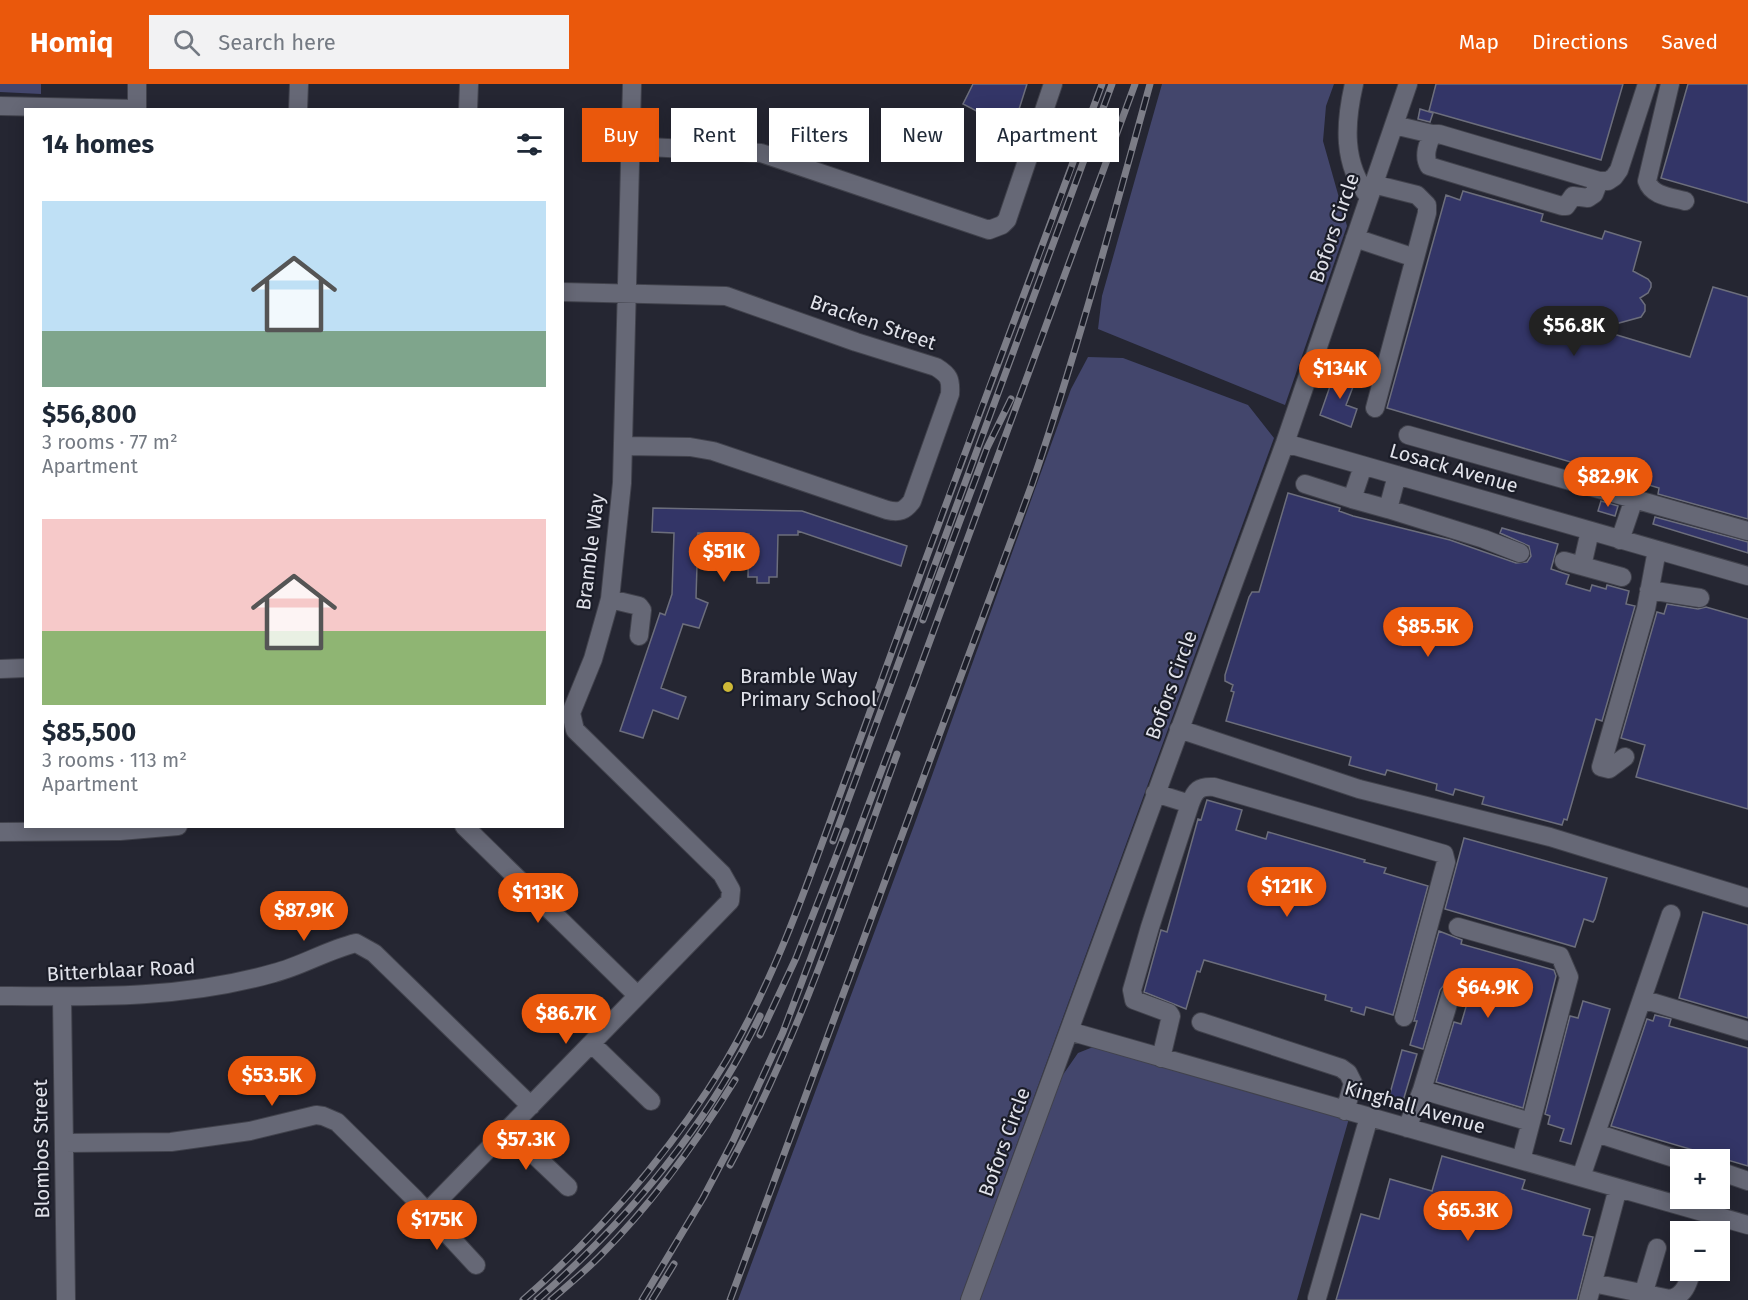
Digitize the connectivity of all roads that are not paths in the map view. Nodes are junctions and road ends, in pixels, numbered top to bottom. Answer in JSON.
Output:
{"nodes":[{"id":1,"x":138,"y":84,"type":"edge"},
{"id":2,"x":299,"y":84,"type":"edge"},
{"id":3,"x":469,"y":84,"type":"edge"},
{"id":4,"x":632,"y":84,"type":"edge"},
{"id":5,"x":1053,"y":84,"type":"edge"},
{"id":6,"x":1354,"y":84,"type":"edge"},
{"id":7,"x":1408,"y":84,"type":"edge"},
{"id":8,"x":1647,"y":84,"type":"edge"},
{"id":9,"x":1671,"y":84,"type":"edge"},
{"id":10,"x":0,"y":106,"type":"edge"},
{"id":11,"x":91,"y":108,"type":"edge"},
{"id":12,"x":137,"y":108,"type":"edge"},
{"id":13,"x":298,"y":108,"type":"edge"},
{"id":14,"x":468,"y":108,"type":"edge"},
{"id":15,"x":631,"y":108,"type":"edge"},
{"id":16,"x":1394,"y":125,"type":"junction"},
{"id":17,"x":1432,"y":134,"type":"junction"},
{"id":18,"x":659,"y":148,"type":"edge"},
{"id":19,"x":630,"y":162,"type":"edge"},
{"id":20,"x":1599,"y":181,"type":"junction"},
{"id":21,"x":1371,"y":190,"type":"junction"},
{"id":22,"x":1684,"y":201,"type":"dead end"},
{"id":23,"x":1355,"y":238,"type":"junction"},
{"id":24,"x":1415,"y":258,"type":"junction"},
{"id":25,"x":564,"y":292,"type":"edge"},
{"id":26,"x":626,"y":294,"type":"junction"},
{"id":27,"x":1375,"y":408,"type":"dead end"},
{"id":28,"x":1408,"y":435,"type":"dead end"},
{"id":29,"x":1285,"y":443,"type":"junction"},
{"id":30,"x":622,"y":446,"type":"junction"},
{"id":31,"x":1363,"y":466,"type":"junction"},
{"id":32,"x":1396,"y":476,"type":"junction"},
{"id":33,"x":1305,"y":484,"type":"dead end"},
{"id":34,"x":1352,"y":499,"type":"junction"},
{"id":35,"x":1634,"y":499,"type":"junction"},
{"id":36,"x":1388,"y":509,"type":"junction"},
{"id":37,"x":1590,"y":531,"type":"junction"},
{"id":38,"x":1748,"y":531,"type":"edge"},
{"id":39,"x":1620,"y":540,"type":"junction"},
{"id":40,"x":1657,"y":550,"type":"junction"},
{"id":41,"x":1520,"y":553,"type":"dead end"},
{"id":42,"x":1564,"y":561,"type":"dead end"},
{"id":43,"x":1582,"y":566,"type":"junction"},
{"id":44,"x":1748,"y":576,"type":"edge"},
{"id":45,"x":1622,"y":577,"type":"dead end"},
{"id":46,"x":1649,"y":590,"type":"junction"},
{"id":47,"x":610,"y":598,"type":"junction"},
{"id":48,"x":1700,"y":598,"type":"dead end"},
{"id":49,"x":639,"y":636,"type":"dead end"},
{"id":50,"x":24,"y":668,"type":"edge"},
{"id":51,"x":0,"y":669,"type":"edge"},
{"id":52,"x":1179,"y":729,"type":"junction"},
{"id":53,"x":1625,"y":757,"type":"dead end"},
{"id":54,"x":1155,"y":793,"type":"junction"},
{"id":55,"x":1190,"y":804,"type":"junction"},
{"id":56,"x":155,"y":828,"type":"edge"},
{"id":57,"x":466,"y":828,"type":"edge"},
{"id":58,"x":0,"y":832,"type":"edge"},
{"id":59,"x":1748,"y":898,"type":"edge"},
{"id":60,"x":1671,"y":914,"type":"dead end"},
{"id":61,"x":1458,"y":927,"type":"dead end"},
{"id":62,"x":1451,"y":994,"type":"dead end"},
{"id":63,"x":637,"y":995,"type":"junction"},
{"id":64,"x":0,"y":996,"type":"edge"},
{"id":65,"x":62,"y":997,"type":"junction"},
{"id":66,"x":1642,"y":999,"type":"junction"},
{"id":67,"x":1404,"y":1017,"type":"dead end"},
{"id":68,"x":1201,"y":1022,"type":"dead end"},
{"id":69,"x":1069,"y":1031,"type":"junction"},
{"id":70,"x":1748,"y":1031,"type":"edge"},
{"id":71,"x":592,"y":1044,"type":"junction"},
{"id":72,"x":1161,"y":1058,"type":"junction"},
{"id":73,"x":1422,"y":1090,"type":"junction"},
{"id":74,"x":651,"y":1101,"type":"dead end"},
{"id":75,"x":531,"y":1106,"type":"junction"},
{"id":76,"x":1346,"y":1111,"type":"junction"},
{"id":77,"x":1369,"y":1117,"type":"junction"},
{"id":78,"x":1531,"y":1122,"type":"junction"},
{"id":79,"x":1407,"y":1128,"type":"junction"},
{"id":80,"x":508,"y":1130,"type":"junction"},
{"id":81,"x":1596,"y":1133,"type":"junction"},
{"id":82,"x":63,"y":1143,"type":"junction"},
{"id":83,"x":1670,"y":1157,"type":"edge"},
{"id":84,"x":1521,"y":1160,"type":"junction"},
{"id":85,"x":1730,"y":1175,"type":"edge"},
{"id":86,"x":1581,"y":1177,"type":"junction"},
{"id":87,"x":1748,"y":1180,"type":"edge"},
{"id":88,"x":568,"y":1187,"type":"dead end"},
{"id":89,"x":1618,"y":1188,"type":"junction"},
{"id":90,"x":427,"y":1212,"type":"junction"},
{"id":91,"x":1748,"y":1225,"type":"edge"},
{"id":92,"x":1657,"y":1248,"type":"dead end"},
{"id":93,"x":476,"y":1265,"type":"dead end"},
{"id":94,"x":1688,"y":1281,"type":"edge"},
{"id":95,"x":1590,"y":1292,"type":"edge"},
{"id":96,"x":1642,"y":1295,"type":"junction"},
{"id":97,"x":1317,"y":1298,"type":"dead end"},
{"id":98,"x":66,"y":1300,"type":"edge"},
{"id":99,"x":970,"y":1300,"type":"edge"}],
"edges":[{"from":1,"to":12,"type":"street"},
{"from":2,"to":13,"type":"street"},
{"from":3,"to":14,"type":"street"},
{"from":4,"to":15,"type":"street","name":"Bramble Way"},
{"from":5,"to":18,"type":"street"},
{"from":6,"to":21,"type":"street"},
{"from":7,"to":16,"type":"street","name":"Bofors Circle"},
{"from":8,"to":20,"type":"street"},
{"from":9,"to":22,"type":"street"},
{"from":10,"to":11,"type":"street"},
{"from":16,"to":17,"type":"street"},
{"from":16,"to":21,"type":"street","name":"Bofors Circle"},
{"from":17,"to":20,"type":"street"},
{"from":17,"to":20,"type":"street"},
{"from":19,"to":26,"type":"street","name":"Bramble Way"},
{"from":21,"to":23,"type":"street","name":"Bofors Circle"},
{"from":21,"to":24,"type":"street"},
{"from":23,"to":24,"type":"street"},
{"from":23,"to":29,"type":"street","name":"Bofors Circle"},
{"from":24,"to":27,"type":"street"},
{"from":25,"to":26,"type":"street","name":"Bracken Street"},
{"from":26,"to":30,"type":"street","name":"Bramble Way"},
{"from":26,"to":30,"type":"street","name":"Bracken Street"},
{"from":28,"to":35,"type":"street"},
{"from":29,"to":31,"type":"street","name":"Losack Avenue"},
{"from":29,"to":52,"type":"street","name":"Bofors Circle"},
{"from":30,"to":47,"type":"street","name":"Bramble Way"},
{"from":31,"to":32,"type":"street","name":"Losack Avenue"},
{"from":31,"to":34,"type":"street"},
{"from":32,"to":36,"type":"street"},
{"from":32,"to":37,"type":"street","name":"Losack Avenue"},
{"from":33,"to":34,"type":"street"},
{"from":34,"to":36,"type":"street"},
{"from":35,"to":38,"type":"street"},
{"from":35,"to":39,"type":"street"},
{"from":36,"to":41,"type":"street"},
{"from":37,"to":39,"type":"street","name":"Losack Avenue"},
{"from":37,"to":43,"type":"street"},
{"from":39,"to":40,"type":"street","name":"Losack Avenue"},
{"from":40,"to":44,"type":"street","name":"Losack Avenue"},
{"from":40,"to":46,"type":"street"},
{"from":42,"to":43,"type":"street"},
{"from":43,"to":45,"type":"street"},
{"from":46,"to":48,"type":"street"},
{"from":46,"to":53,"type":"street"},
{"from":47,"to":49,"type":"street"},
{"from":47,"to":63,"type":"street","name":"Bramble Way"},
{"from":50,"to":51,"type":"street"},
{"from":52,"to":54,"type":"street","name":"Bofors Circle"},
{"from":52,"to":59,"type":"street"},
{"from":54,"to":55,"type":"street"},
{"from":54,"to":69,"type":"street","name":"Bofors Circle"},
{"from":55,"to":67,"type":"street"},
{"from":55,"to":72,"type":"street"},
{"from":56,"to":58,"type":"street"},
{"from":57,"to":63,"type":"street"},
{"from":60,"to":66,"type":"street"},
{"from":61,"to":78,"type":"street"},
{"from":62,"to":73,"type":"street"},
{"from":63,"to":71,"type":"street","name":"Bramble Way"},
{"from":64,"to":65,"type":"street","name":"Bitterblaar Road"},
{"from":65,"to":75,"type":"street","name":"Bitterblaar Road"},
{"from":65,"to":82,"type":"street","name":"Blombos Street"},
{"from":66,"to":70,"type":"street"},
{"from":66,"to":81,"type":"street"},
{"from":68,"to":76,"type":"street"},
{"from":69,"to":72,"type":"street","name":"Kinghall Avenue"},
{"from":69,"to":99,"type":"street","name":"Bofors Circle"},
{"from":71,"to":74,"type":"street"},
{"from":71,"to":75,"type":"street","name":"Bramble Way"},
{"from":72,"to":76,"type":"street","name":"Kinghall Avenue"},
{"from":73,"to":78,"type":"street"},
{"from":73,"to":79,"type":"street"},
{"from":75,"to":80,"type":"street","name":"Bramble Way"},
{"from":76,"to":77,"type":"street","name":"Kinghall Avenue"},
{"from":77,"to":79,"type":"street","name":"Kinghall Avenue"},
{"from":77,"to":97,"type":"street"},
{"from":78,"to":84,"type":"street"},
{"from":79,"to":84,"type":"street","name":"Kinghall Avenue"},
{"from":80,"to":88,"type":"street"},
{"from":80,"to":90,"type":"street","name":"Bramble Way"},
{"from":81,"to":83,"type":"street"},
{"from":81,"to":86,"type":"street"},
{"from":82,"to":90,"type":"street"},
{"from":82,"to":98,"type":"street","name":"Blombos Street"},
{"from":84,"to":86,"type":"street","name":"Kinghall Avenue"},
{"from":85,"to":87,"type":"street"},
{"from":86,"to":89,"type":"street","name":"Kinghall Avenue"},
{"from":89,"to":91,"type":"street","name":"Kinghall Avenue"},
{"from":89,"to":95,"type":"street"},
{"from":90,"to":93,"type":"street"},
{"from":92,"to":96,"type":"street"},
{"from":94,"to":96,"type":"street"},
{"from":95,"to":96,"type":"street"}]}
